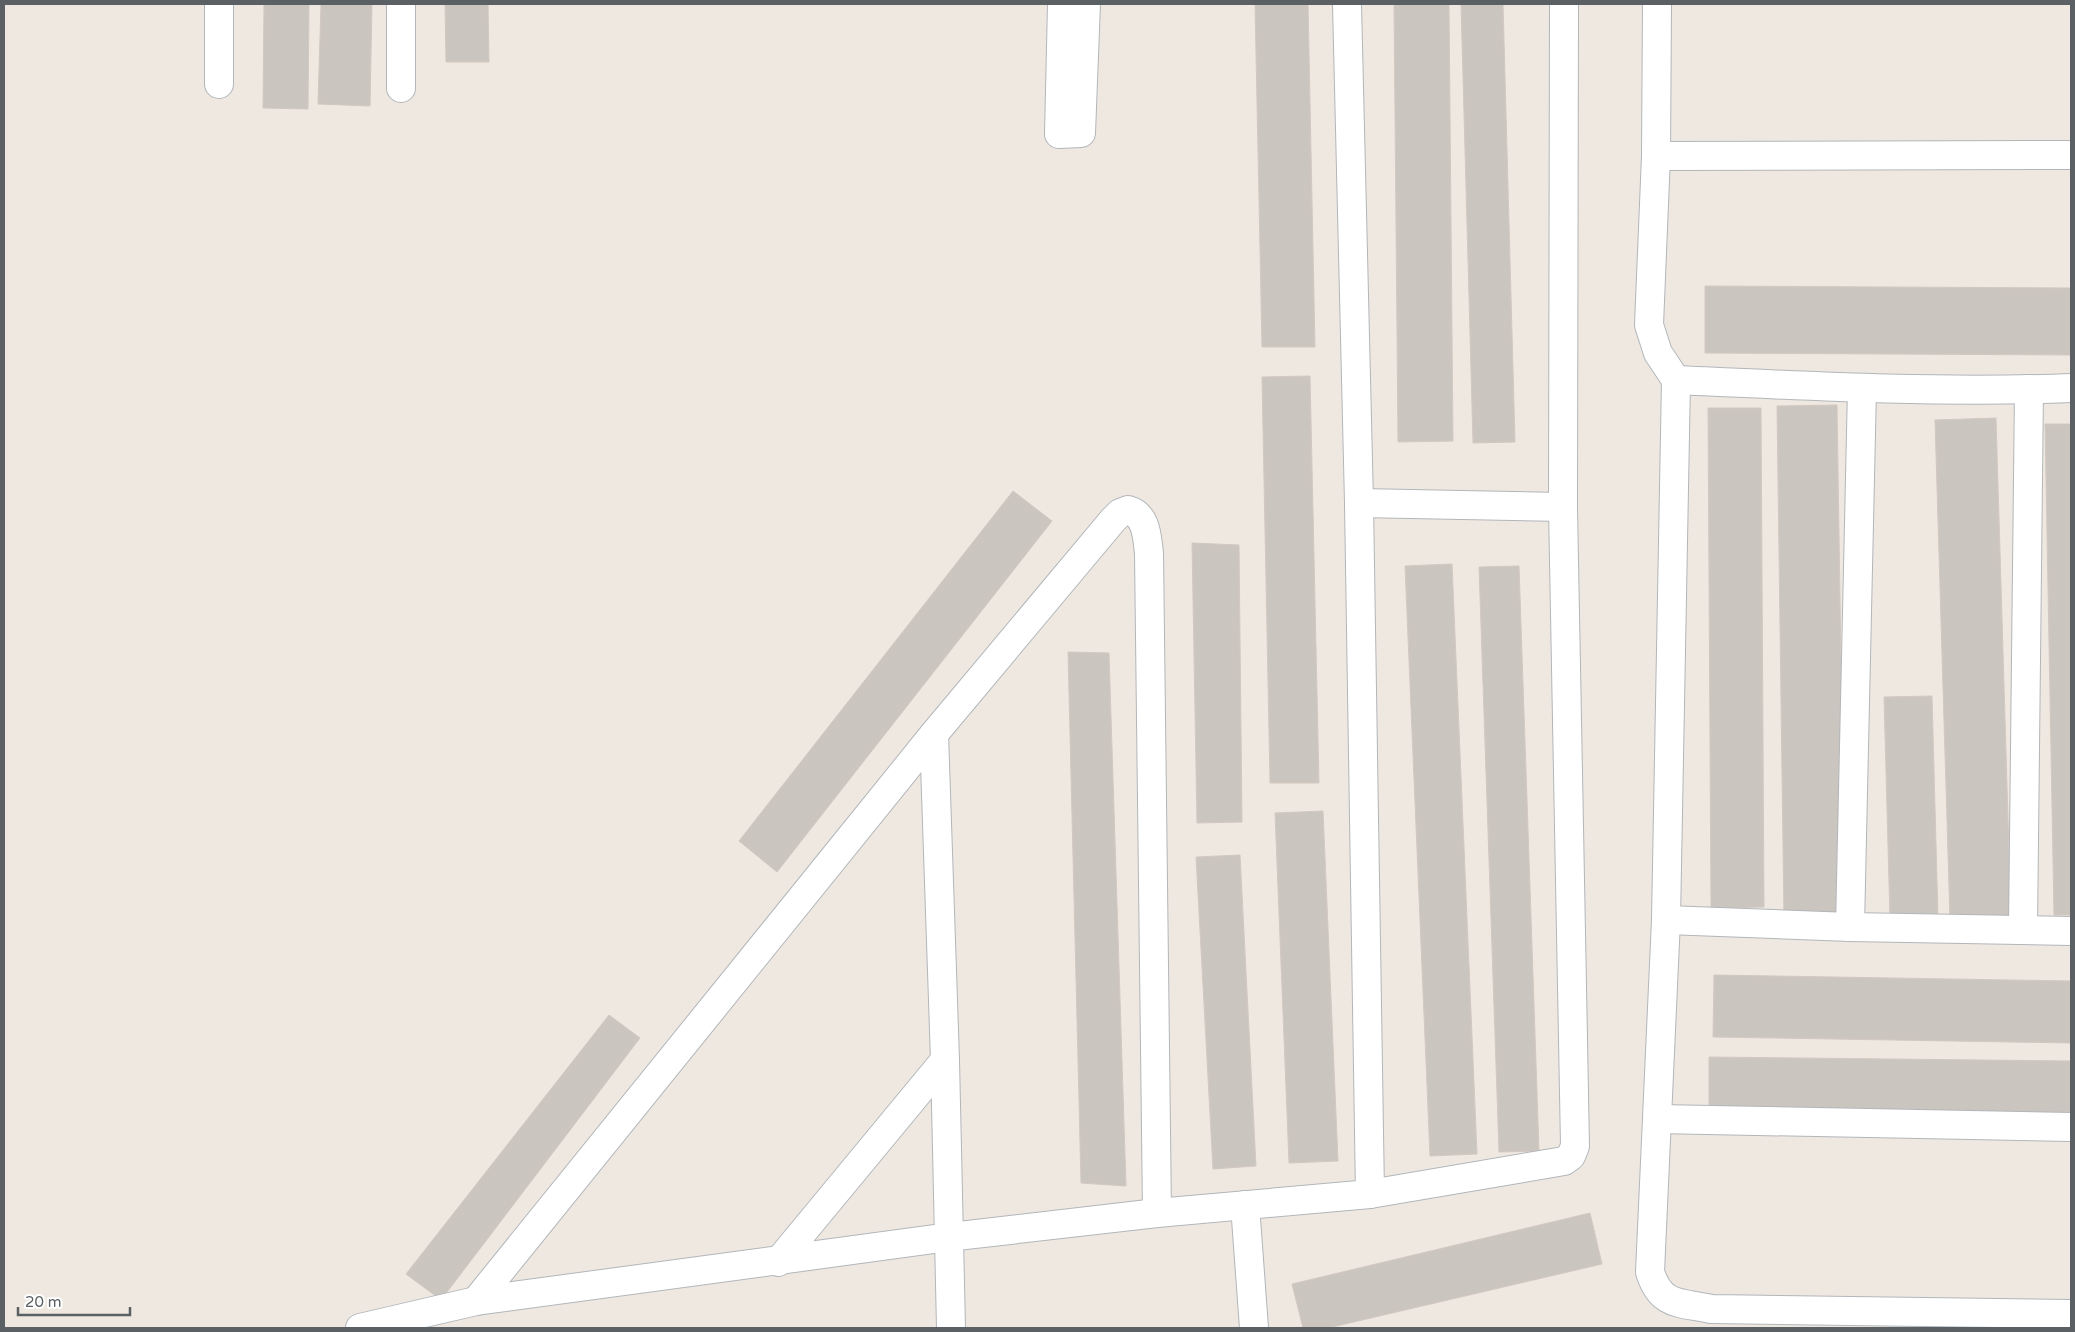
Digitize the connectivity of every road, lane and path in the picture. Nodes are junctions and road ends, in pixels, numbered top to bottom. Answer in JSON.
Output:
{"nodes":[{"id":1,"x":219,"y":4,"type":"edge"},
{"id":2,"x":401,"y":4,"type":"edge"},
{"id":3,"x":1062,"y":4,"type":"edge"},
{"id":4,"x":1086,"y":4,"type":"edge"},
{"id":5,"x":1347,"y":4,"type":"edge"},
{"id":6,"x":1564,"y":4,"type":"edge"},
{"id":7,"x":1657,"y":4,"type":"edge"},
{"id":8,"x":218,"y":84,"type":"dead end"},
{"id":9,"x":401,"y":88,"type":"dead end"},
{"id":10,"x":2071,"y":155,"type":"edge"},
{"id":11,"x":1656,"y":156,"type":"junction"},
{"id":12,"x":1676,"y":380,"type":"junction"},
{"id":13,"x":1862,"y":388,"type":"junction"},
{"id":14,"x":2071,"y":388,"type":"edge"},
{"id":15,"x":2028,"y":389,"type":"junction"},
{"id":16,"x":1359,"y":503,"type":"junction"},
{"id":17,"x":1563,"y":507,"type":"junction"},
{"id":18,"x":934,"y":734,"type":"junction"},
{"id":19,"x":1666,"y":920,"type":"junction"},
{"id":20,"x":1850,"y":927,"type":"junction"},
{"id":21,"x":2023,"y":929,"type":"junction"},
{"id":22,"x":2071,"y":931,"type":"edge"},
{"id":23,"x":945,"y":1060,"type":"junction"},
{"id":24,"x":1657,"y":1119,"type":"junction"},
{"id":25,"x":2071,"y":1127,"type":"edge"},
{"id":26,"x":1370,"y":1194,"type":"junction"},
{"id":27,"x":1245,"y":1204,"type":"junction"},
{"id":28,"x":1157,"y":1213,"type":"junction"},
{"id":29,"x":949,"y":1237,"type":"junction"},
{"id":30,"x":778,"y":1262,"type":"junction"},
{"id":31,"x":476,"y":1301,"type":"junction"},
{"id":32,"x":2071,"y":1314,"type":"edge"},
{"id":33,"x":360,"y":1328,"type":"edge"},
{"id":34,"x":951,"y":1328,"type":"edge"},
{"id":35,"x":1254,"y":1328,"type":"edge"}],
"edges":[{"from":1,"to":8,"type":"street"},
{"from":2,"to":9,"type":"street"},
{"from":3,"to":4,"type":"street"},
{"from":5,"to":16,"type":"street"},
{"from":6,"to":17,"type":"street"},
{"from":7,"to":11,"type":"street"},
{"from":10,"to":11,"type":"street"},
{"from":11,"to":12,"type":"street"},
{"from":12,"to":13,"type":"street"},
{"from":12,"to":19,"type":"street"},
{"from":13,"to":15,"type":"street"},
{"from":13,"to":20,"type":"street"},
{"from":14,"to":15,"type":"street"},
{"from":15,"to":21,"type":"street"},
{"from":16,"to":17,"type":"street"},
{"from":16,"to":26,"type":"street"},
{"from":17,"to":26,"type":"street"},
{"from":18,"to":23,"type":"street"},
{"from":18,"to":28,"type":"street"},
{"from":18,"to":31,"type":"street"},
{"from":19,"to":20,"type":"street"},
{"from":19,"to":24,"type":"street"},
{"from":20,"to":21,"type":"street"},
{"from":21,"to":22,"type":"street"},
{"from":23,"to":29,"type":"street"},
{"from":23,"to":30,"type":"street"},
{"from":24,"to":25,"type":"street"},
{"from":24,"to":32,"type":"street"},
{"from":26,"to":27,"type":"street"},
{"from":27,"to":28,"type":"street"},
{"from":27,"to":35,"type":"street"},
{"from":28,"to":29,"type":"street"},
{"from":29,"to":30,"type":"street"},
{"from":29,"to":34,"type":"street"},
{"from":30,"to":31,"type":"street"},
{"from":31,"to":33,"type":"street"}]}
